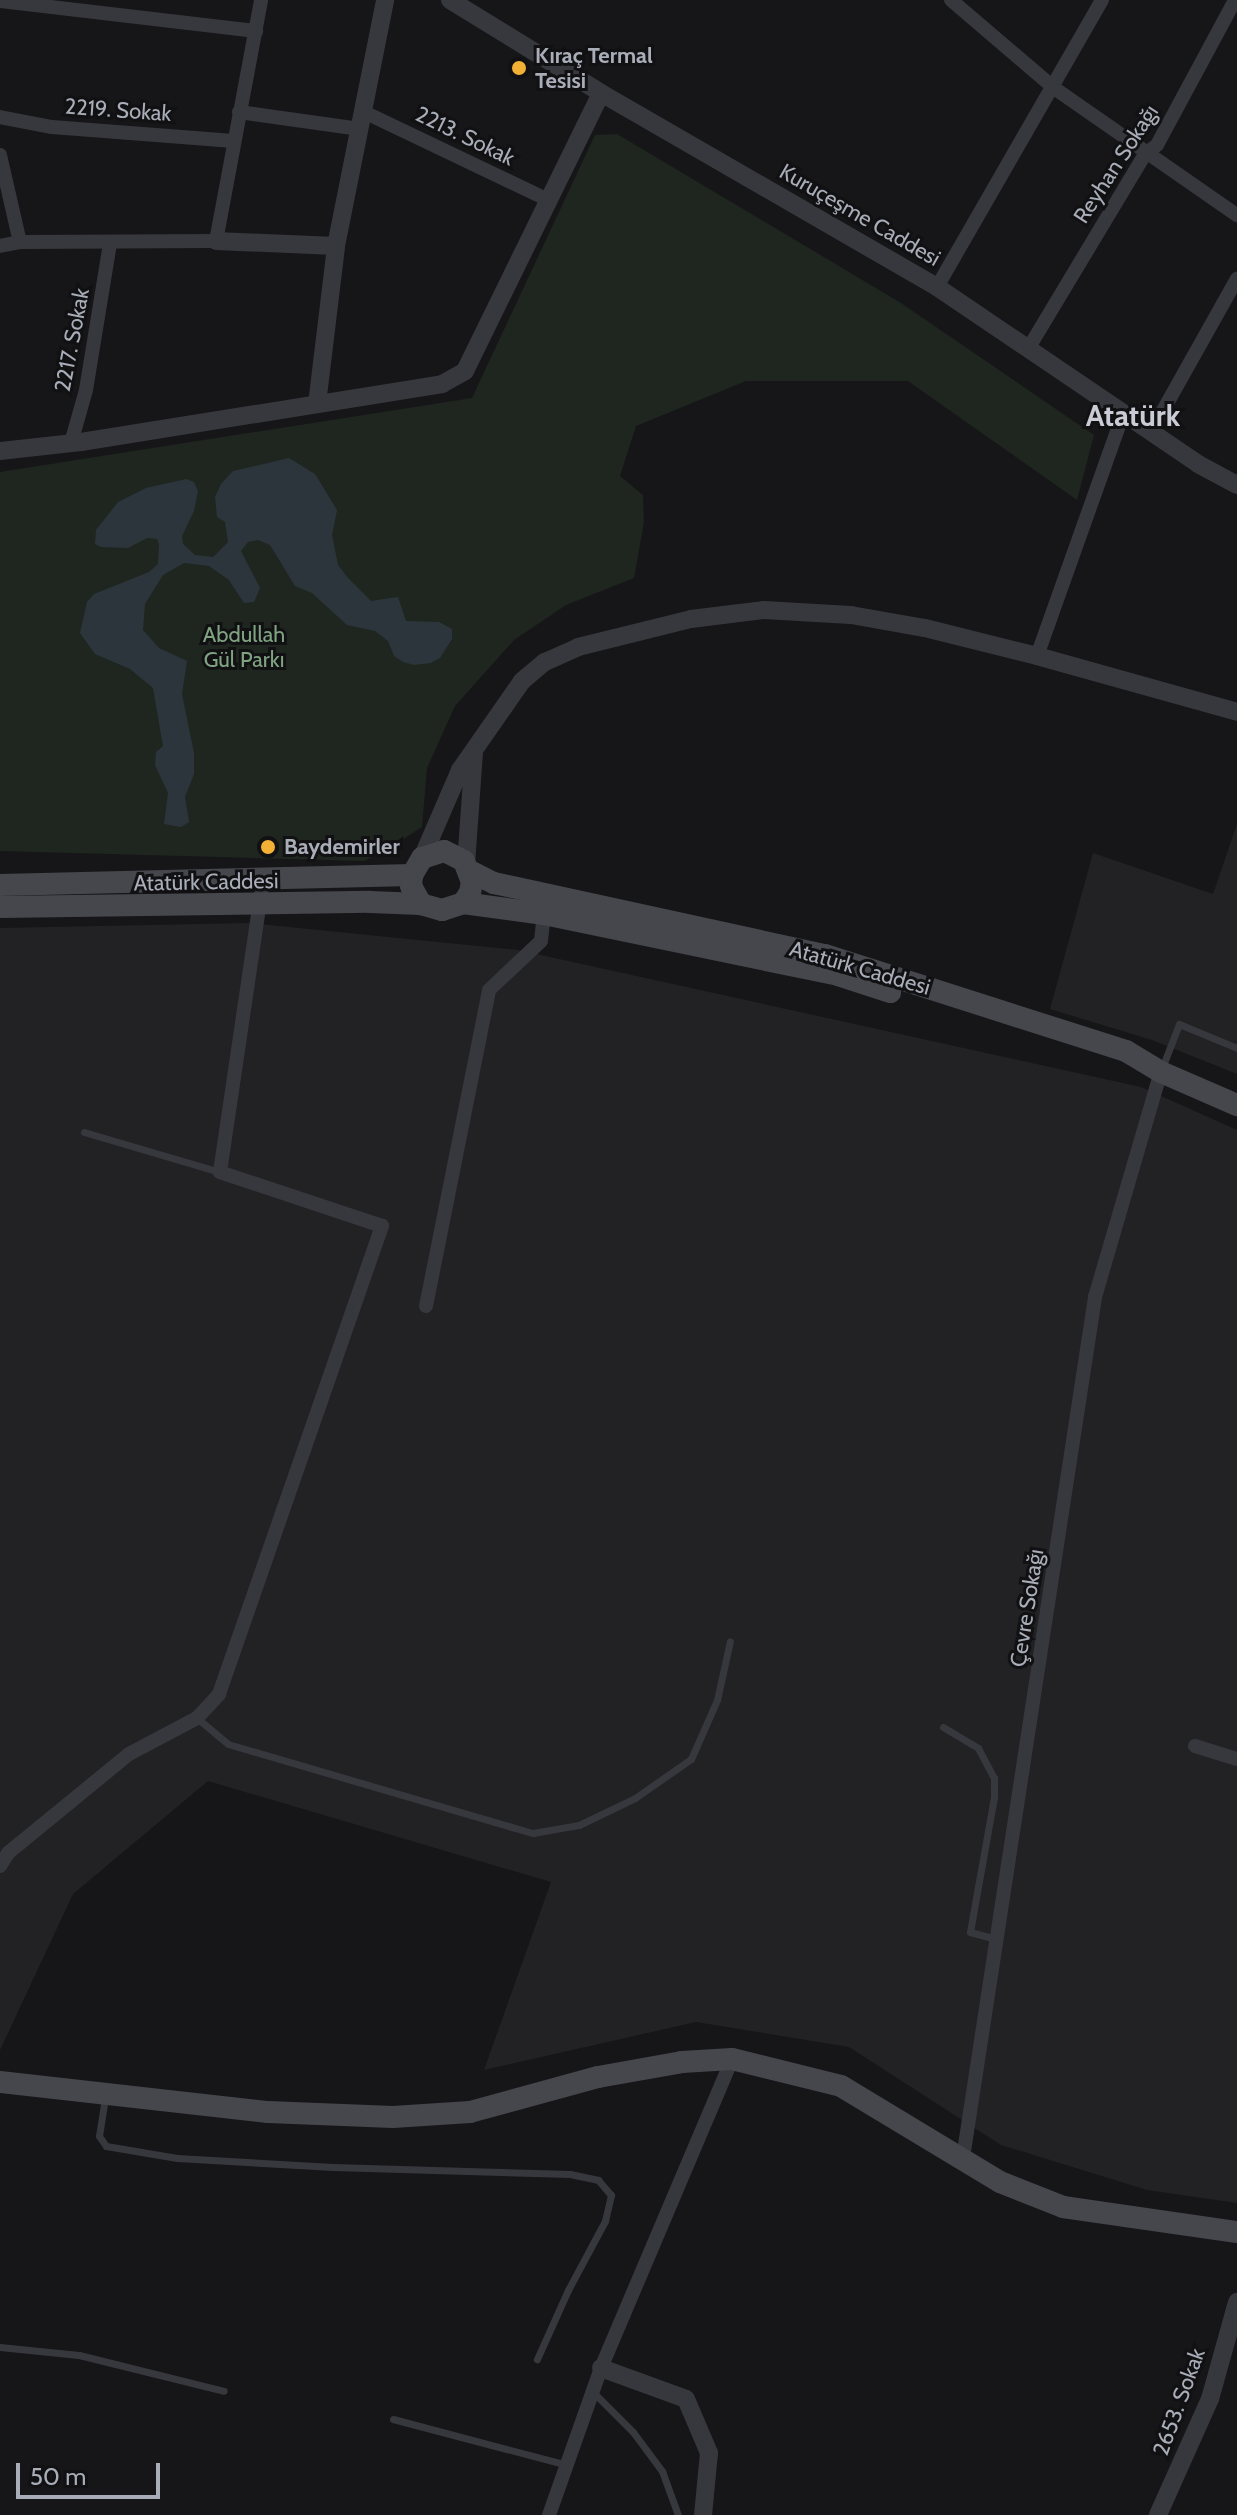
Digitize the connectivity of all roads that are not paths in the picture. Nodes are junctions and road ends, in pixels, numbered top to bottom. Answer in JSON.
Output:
{"nodes":[{"id":1,"x":261,"y":0,"type":"edge"},
{"id":2,"x":385,"y":0,"type":"edge"},
{"id":3,"x":450,"y":0,"type":"edge"},
{"id":4,"x":1102,"y":0,"type":"edge"},
{"id":5,"x":1235,"y":0,"type":"edge"},
{"id":6,"x":0,"y":1,"type":"edge"},
{"id":7,"x":957,"y":2,"type":"edge"},
{"id":8,"x":256,"y":31,"type":"junction"},
{"id":9,"x":1054,"y":88,"type":"junction"},
{"id":10,"x":601,"y":93,"type":"junction"},
{"id":11,"x":239,"y":112,"type":"junction"},
{"id":12,"x":0,"y":117,"type":"edge"},
{"id":13,"x":362,"y":121,"type":"junction"},
{"id":14,"x":233,"y":141,"type":"junction"},
{"id":15,"x":1145,"y":154,"type":"junction"},
{"id":16,"x":0,"y":155,"type":"edge"},
{"id":17,"x":546,"y":199,"type":"junction"},
{"id":18,"x":1237,"y":215,"type":"edge"},
{"id":19,"x":216,"y":241,"type":"junction"},
{"id":20,"x":20,"y":242,"type":"junction"},
{"id":21,"x":110,"y":243,"type":"junction"},
{"id":22,"x":0,"y":246,"type":"edge"},
{"id":23,"x":336,"y":246,"type":"junction"},
{"id":24,"x":1237,"y":279,"type":"edge"},
{"id":25,"x":937,"y":287,"type":"junction"},
{"id":26,"x":1028,"y":349,"type":"junction"},
{"id":27,"x":317,"y":404,"type":"junction"},
{"id":28,"x":1123,"y":414,"type":"junction"},
{"id":29,"x":1151,"y":432,"type":"junction"},
{"id":30,"x":71,"y":443,"type":"junction"},
{"id":31,"x":0,"y":451,"type":"edge"},
{"id":32,"x":1237,"y":485,"type":"edge"},
{"id":33,"x":1037,"y":656,"type":"junction"},
{"id":34,"x":1237,"y":712,"type":"edge"},
{"id":35,"x":474,"y":749,"type":"junction"},
{"id":36,"x":417,"y":867,"type":"junction"},
{"id":37,"x":468,"y":868,"type":"junction"},
{"id":38,"x":263,"y":882,"type":"junction"},
{"id":39,"x":0,"y":885,"type":"edge"},
{"id":40,"x":463,"y":903,"type":"junction"},
{"id":41,"x":421,"y":904,"type":"junction"},
{"id":42,"x":260,"y":905,"type":"junction"},
{"id":43,"x":0,"y":907,"type":"edge"},
{"id":44,"x":544,"y":914,"type":"junction"},
{"id":45,"x":1237,"y":1048,"type":"edge"},
{"id":46,"x":1160,"y":1071,"type":"junction"},
{"id":47,"x":1237,"y":1105,"type":"edge"},
{"id":48,"x":84,"y":1132,"type":"dead end"},
{"id":49,"x":220,"y":1172,"type":"junction"},
{"id":50,"x":426,"y":1306,"type":"dead end"},
{"id":51,"x":730,"y":1641,"type":"dead end"},
{"id":52,"x":197,"y":1718,"type":"junction"},
{"id":53,"x":943,"y":1727,"type":"dead end"},
{"id":54,"x":1195,"y":1746,"type":"dead end"},
{"id":55,"x":1237,"y":1759,"type":"edge"},
{"id":56,"x":0,"y":1866,"type":"edge"},
{"id":57,"x":997,"y":1939,"type":"junction"},
{"id":58,"x":732,"y":2059,"type":"junction"},
{"id":59,"x":0,"y":2082,"type":"edge"},
{"id":60,"x":105,"y":2095,"type":"junction"},
{"id":61,"x":963,"y":2158,"type":"junction"},
{"id":62,"x":1237,"y":2232,"type":"edge"},
{"id":63,"x":1237,"y":2302,"type":"edge"},
{"id":64,"x":0,"y":2347,"type":"edge"},
{"id":65,"x":537,"y":2359,"type":"dead end"},
{"id":66,"x":601,"y":2368,"type":"junction"},
{"id":67,"x":224,"y":2391,"type":"dead end"},
{"id":68,"x":592,"y":2391,"type":"junction"},
{"id":69,"x":393,"y":2419,"type":"dead end"},
{"id":70,"x":567,"y":2465,"type":"junction"},
{"id":71,"x":549,"y":2515,"type":"edge"},
{"id":72,"x":678,"y":2515,"type":"edge"},
{"id":73,"x":703,"y":2515,"type":"edge"},
{"id":74,"x":1158,"y":2515,"type":"edge"}],
"edges":[{"from":1,"to":8,"type":"street"},
{"from":2,"to":13,"type":"street"},
{"from":3,"to":10,"type":"street","name":"Kuruçeşme Caddesi"},
{"from":4,"to":9,"type":"street"},
{"from":5,"to":15,"type":"street","name":"Reyhan Sokağı"},
{"from":6,"to":8,"type":"street"},
{"from":7,"to":9,"type":"street"},
{"from":8,"to":11,"type":"street"},
{"from":9,"to":15,"type":"street"},
{"from":9,"to":25,"type":"street"},
{"from":10,"to":17,"type":"street"},
{"from":10,"to":25,"type":"street","name":"Kuruçeşme Caddesi"},
{"from":11,"to":13,"type":"street","name":"2213. Sokak"},
{"from":11,"to":14,"type":"street"},
{"from":12,"to":14,"type":"street","name":"2219. Sokak"},
{"from":13,"to":17,"type":"street","name":"2213. Sokak"},
{"from":13,"to":23,"type":"street"},
{"from":14,"to":19,"type":"street"},
{"from":15,"to":18,"type":"street"},
{"from":15,"to":26,"type":"street","name":"Reyhan Sokağı"},
{"from":16,"to":20,"type":"street"},
{"from":17,"to":27,"type":"street"},
{"from":19,"to":21,"type":"street"},
{"from":19,"to":23,"type":"street"},
{"from":20,"to":21,"type":"street"},
{"from":20,"to":22,"type":"street"},
{"from":21,"to":30,"type":"street","name":"2217. Sokak"},
{"from":23,"to":27,"type":"street"},
{"from":24,"to":29,"type":"street"},
{"from":25,"to":26,"type":"street","name":"Kuruçeşme Caddesi"},
{"from":26,"to":28,"type":"street","name":"Kuruçeşme Caddesi"},
{"from":27,"to":30,"type":"street"},
{"from":28,"to":29,"type":"street","name":"Kuruçeşme Caddesi"},
{"from":28,"to":33,"type":"street"},
{"from":29,"to":32,"type":"street","name":"Kuruçeşme Caddesi"},
{"from":30,"to":31,"type":"street"},
{"from":33,"to":34,"type":"street"},
{"from":33,"to":35,"type":"street"},
{"from":35,"to":36,"type":"street"},
{"from":35,"to":37,"type":"street"},
{"from":36,"to":37,"type":"main road"},
{"from":36,"to":38,"type":"main road","name":"Atatürk Caddesi"},
{"from":36,"to":41,"type":"main road"},
{"from":37,"to":40,"type":"main road"},
{"from":37,"to":46,"type":"main road","name":"Atatürk Caddesi"},
{"from":38,"to":39,"type":"main road","name":"Atatürk Caddesi"},
{"from":38,"to":42,"type":"street"},
{"from":40,"to":41,"type":"main road"},
{"from":40,"to":44,"type":"main road"},
{"from":41,"to":42,"type":"main road"},
{"from":42,"to":43,"type":"main road"},
{"from":42,"to":49,"type":"street"},
{"from":44,"to":46,"type":"main road"},
{"from":44,"to":50,"type":"street"},
{"from":45,"to":46,"type":"lane"},
{"from":46,"to":47,"type":"main road","name":"Atatürk Caddesi"},
{"from":46,"to":57,"type":"street","name":"Çevre Sokağı"},
{"from":48,"to":49,"type":"lane"},
{"from":49,"to":52,"type":"street"},
{"from":51,"to":52,"type":"lane"},
{"from":52,"to":56,"type":"street"},
{"from":53,"to":57,"type":"lane"},
{"from":54,"to":55,"type":"street"},
{"from":57,"to":61,"type":"street","name":"Çevre Sokağı"},
{"from":58,"to":60,"type":"main road"},
{"from":58,"to":61,"type":"main road"},
{"from":58,"to":66,"type":"street"},
{"from":59,"to":60,"type":"main road"},
{"from":60,"to":65,"type":"lane"},
{"from":61,"to":62,"type":"main road"},
{"from":63,"to":74,"type":"street","name":"2653. Sokak"},
{"from":64,"to":67,"type":"lane"},
{"from":66,"to":68,"type":"street"},
{"from":66,"to":73,"type":"street"},
{"from":68,"to":70,"type":"street"},
{"from":68,"to":72,"type":"lane"},
{"from":69,"to":70,"type":"lane"},
{"from":70,"to":71,"type":"street"}]}
